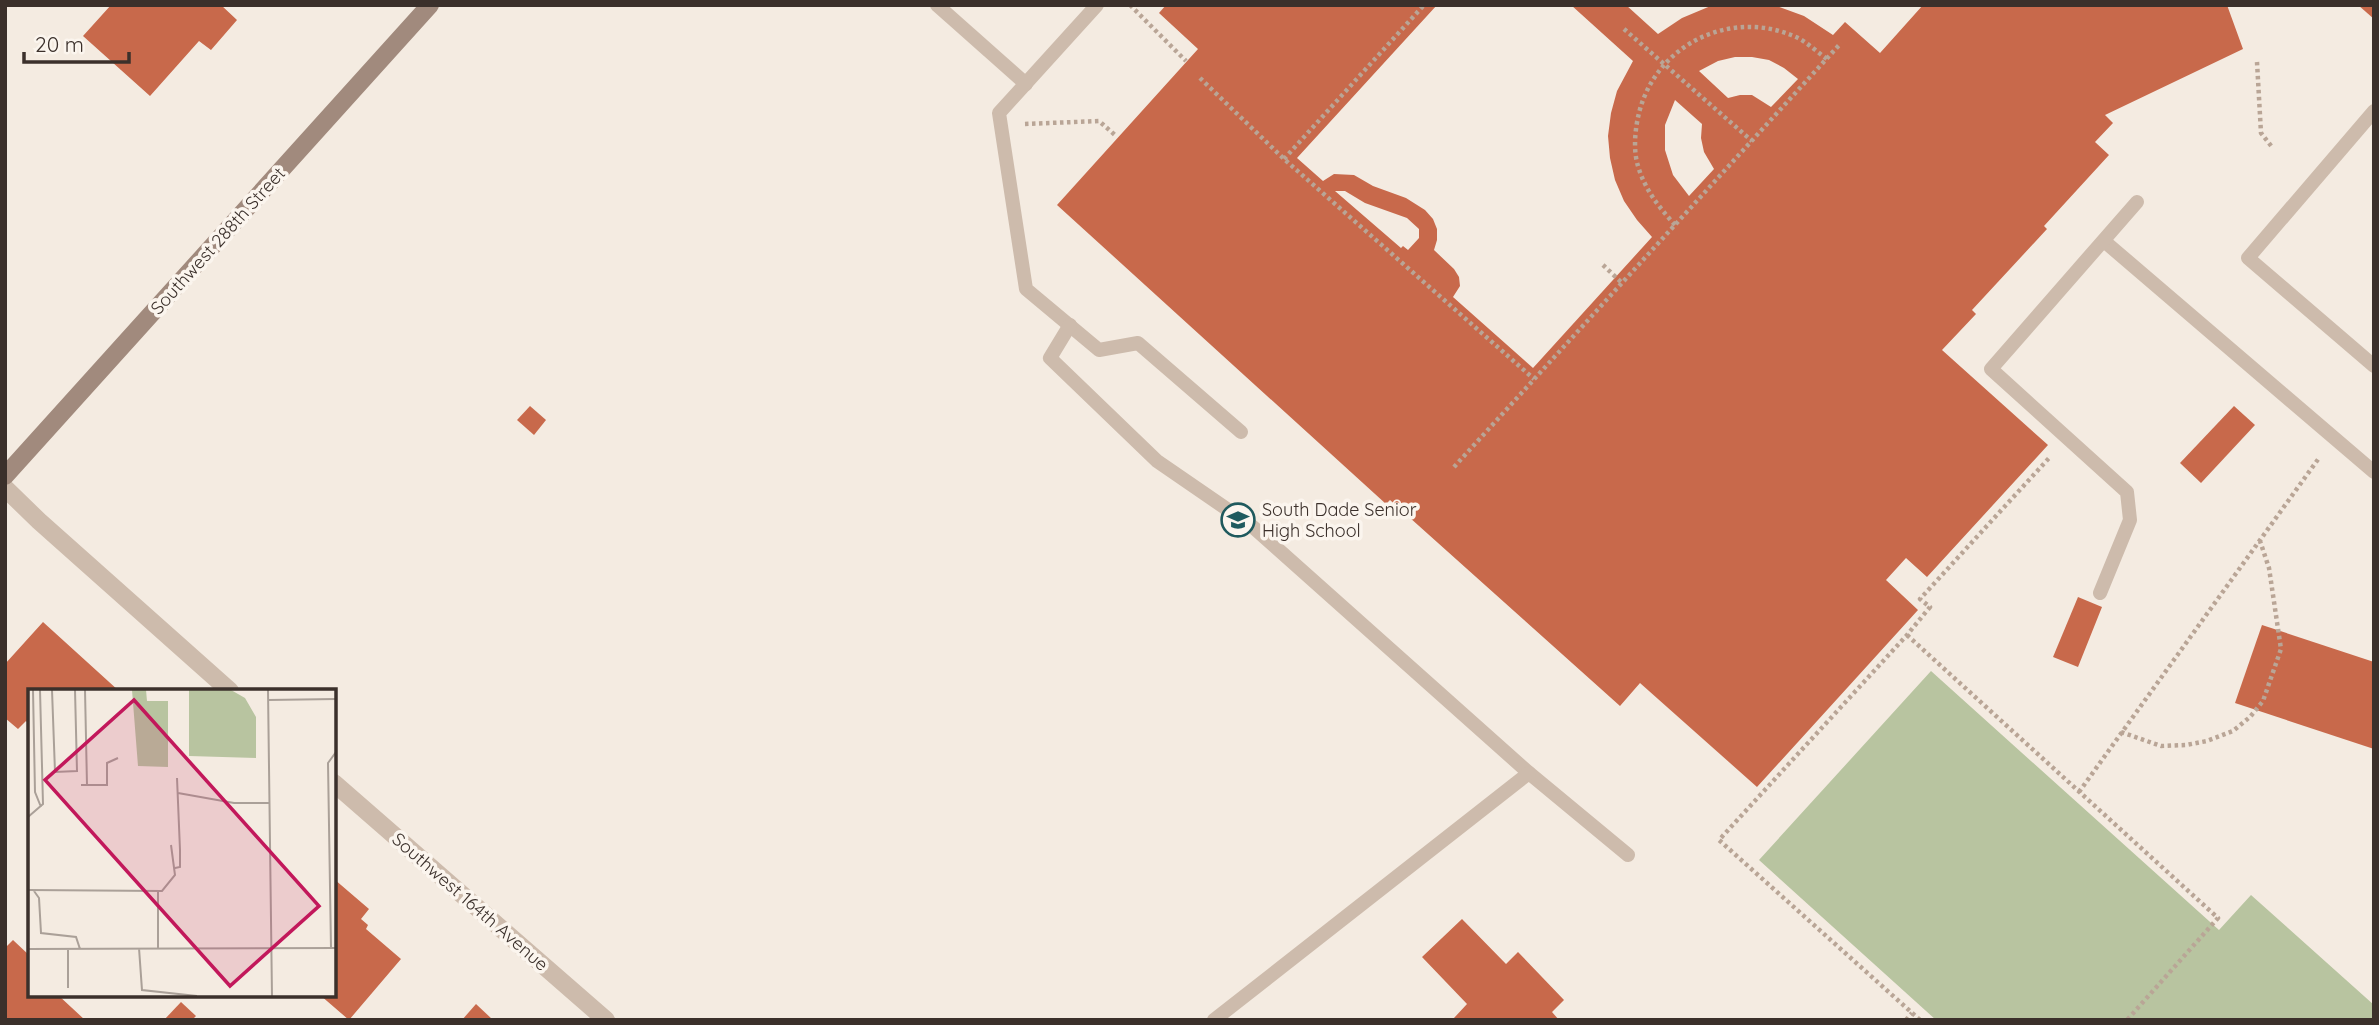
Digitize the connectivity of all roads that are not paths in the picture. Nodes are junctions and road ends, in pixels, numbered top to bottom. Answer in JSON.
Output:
{"nodes":[{"id":1,"x":430,"y":5,"type":"edge"},
{"id":2,"x":937,"y":5,"type":"edge"},
{"id":3,"x":1097,"y":5,"type":"edge"},
{"id":4,"x":1026,"y":84,"type":"junction"},
{"id":5,"x":2374,"y":111,"type":"edge"},
{"id":6,"x":2137,"y":202,"type":"dead end"},
{"id":7,"x":2104,"y":241,"type":"junction"},
{"id":8,"x":1070,"y":325,"type":"junction"},
{"id":9,"x":2374,"y":366,"type":"edge"},
{"id":10,"x":1241,"y":432,"type":"dead end"},
{"id":11,"x":2374,"y":472,"type":"edge"},
{"id":12,"x":5,"y":476,"type":"edge"},
{"id":13,"x":5,"y":488,"type":"edge"},
{"id":14,"x":2100,"y":593,"type":"dead end"},
{"id":15,"x":228,"y":689,"type":"edge"},
{"id":16,"x":1530,"y":774,"type":"junction"},
{"id":17,"x":336,"y":785,"type":"edge"},
{"id":18,"x":1628,"y":855,"type":"dead end"},
{"id":19,"x":606,"y":1020,"type":"edge"},
{"id":20,"x":1214,"y":1020,"type":"edge"}],
"edges":[{"from":1,"to":12,"type":"street","name":"Southwest 288th Street"},
{"from":2,"to":4,"type":"lane"},
{"from":3,"to":4,"type":"lane"},
{"from":4,"to":8,"type":"lane"},
{"from":5,"to":9,"type":"lane"},
{"from":6,"to":7,"type":"lane"},
{"from":7,"to":11,"type":"lane"},
{"from":7,"to":14,"type":"lane"},
{"from":8,"to":10,"type":"lane"},
{"from":8,"to":16,"type":"lane"},
{"from":13,"to":15,"type":"street"},
{"from":16,"to":18,"type":"lane"},
{"from":16,"to":20,"type":"lane"},
{"from":17,"to":19,"type":"street","name":"Southwest 164th Avenue"}]}
